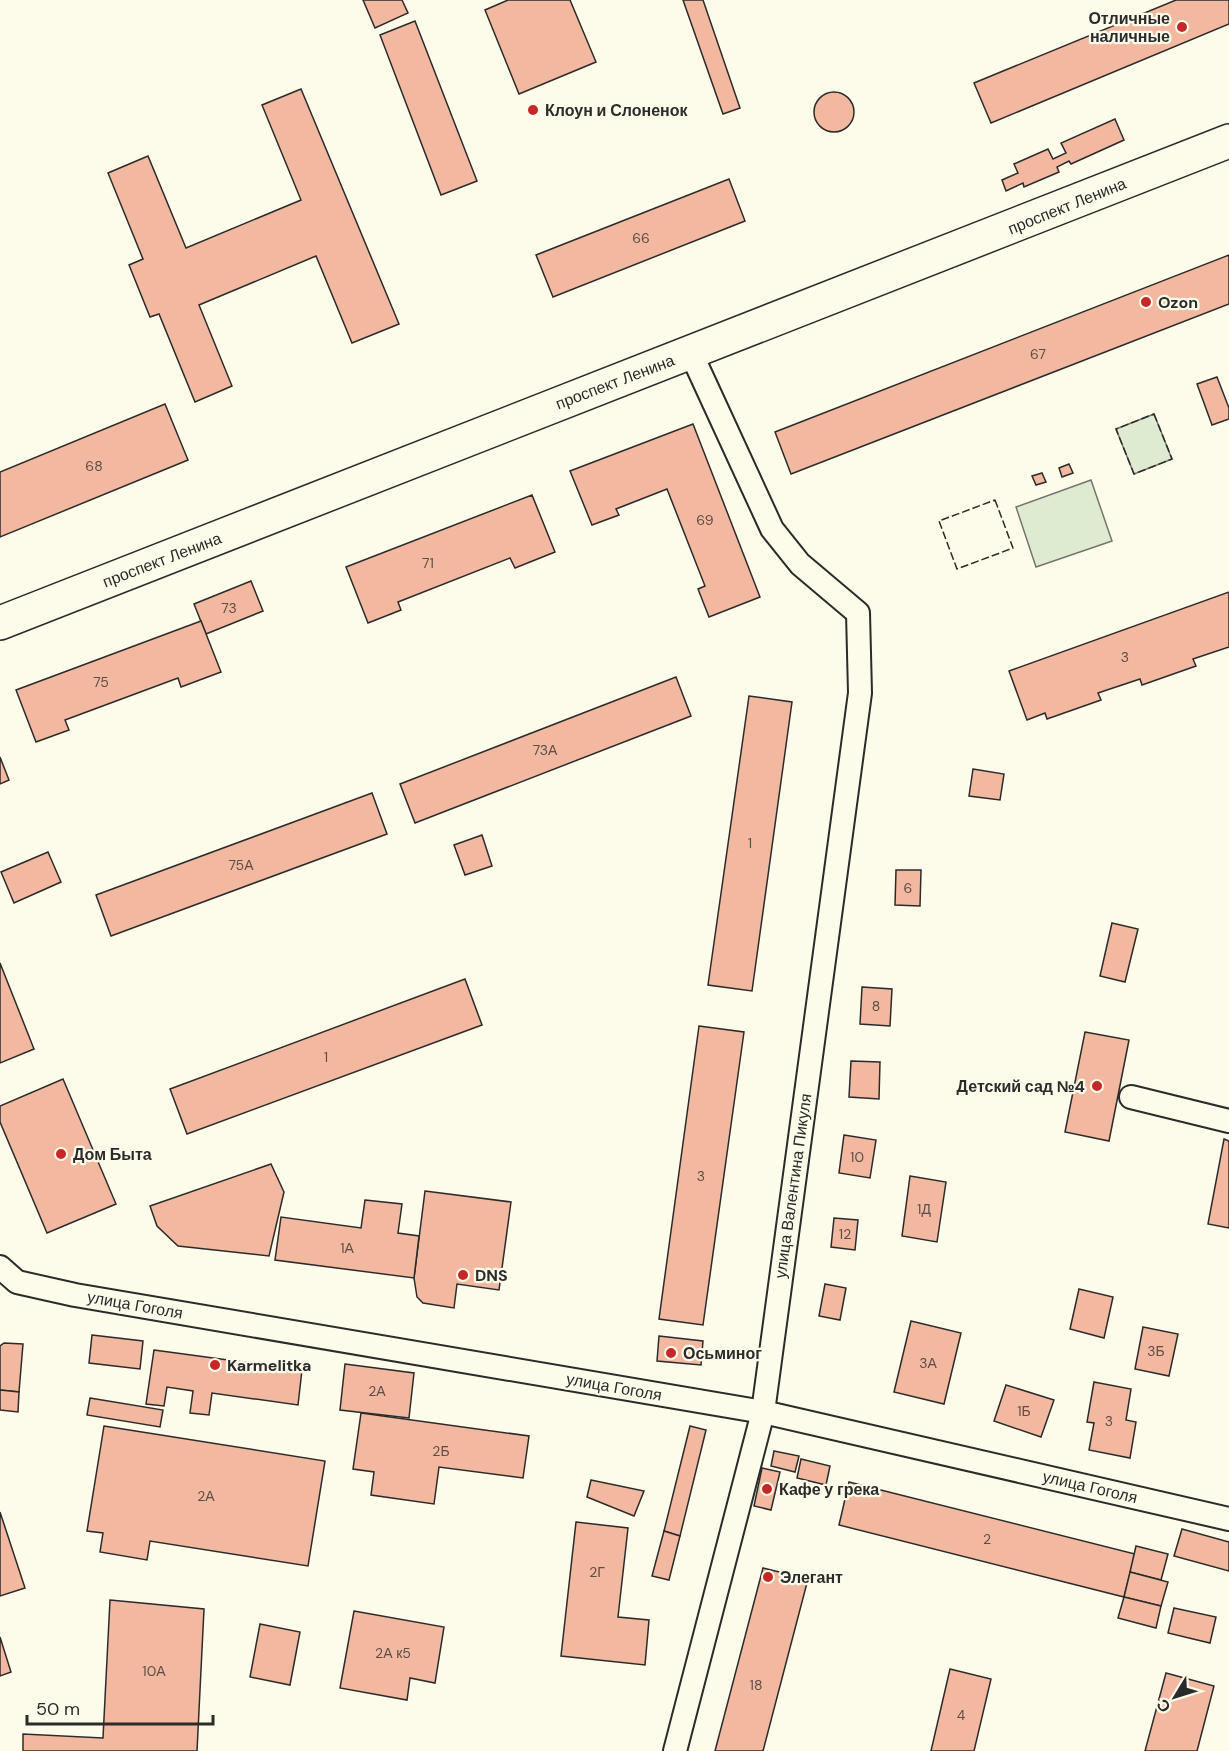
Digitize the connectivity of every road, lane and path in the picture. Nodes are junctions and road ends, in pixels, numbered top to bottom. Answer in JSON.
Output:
{"nodes":[{"id":1,"x":1229,"y":141,"type":"edge"},
{"id":2,"x":691,"y":353,"type":"junction"},
{"id":3,"x":0,"y":623,"type":"edge"},
{"id":4,"x":1131,"y":1097,"type":"dead end"},
{"id":5,"x":1229,"y":1121,"type":"edge"},
{"id":6,"x":0,"y":1267,"type":"edge"},
{"id":7,"x":763,"y":1412,"type":"junction"},
{"id":8,"x":1229,"y":1519,"type":"edge"},
{"id":9,"x":675,"y":1751,"type":"edge"}],
"edges":[{"from":1,"to":2,"type":"main road","name":"проспект Ленина"},
{"from":2,"to":3,"type":"main road","name":"проспект Ленина"},
{"from":2,"to":7,"type":"street","name":"улица Валентина Пикуля"},
{"from":4,"to":5,"type":"street"},
{"from":6,"to":7,"type":"street","name":"улица Гоголя"},
{"from":7,"to":8,"type":"street","name":"улица Гоголя"},
{"from":7,"to":9,"type":"street","name":"улица Валентина Пикуля"}]}
